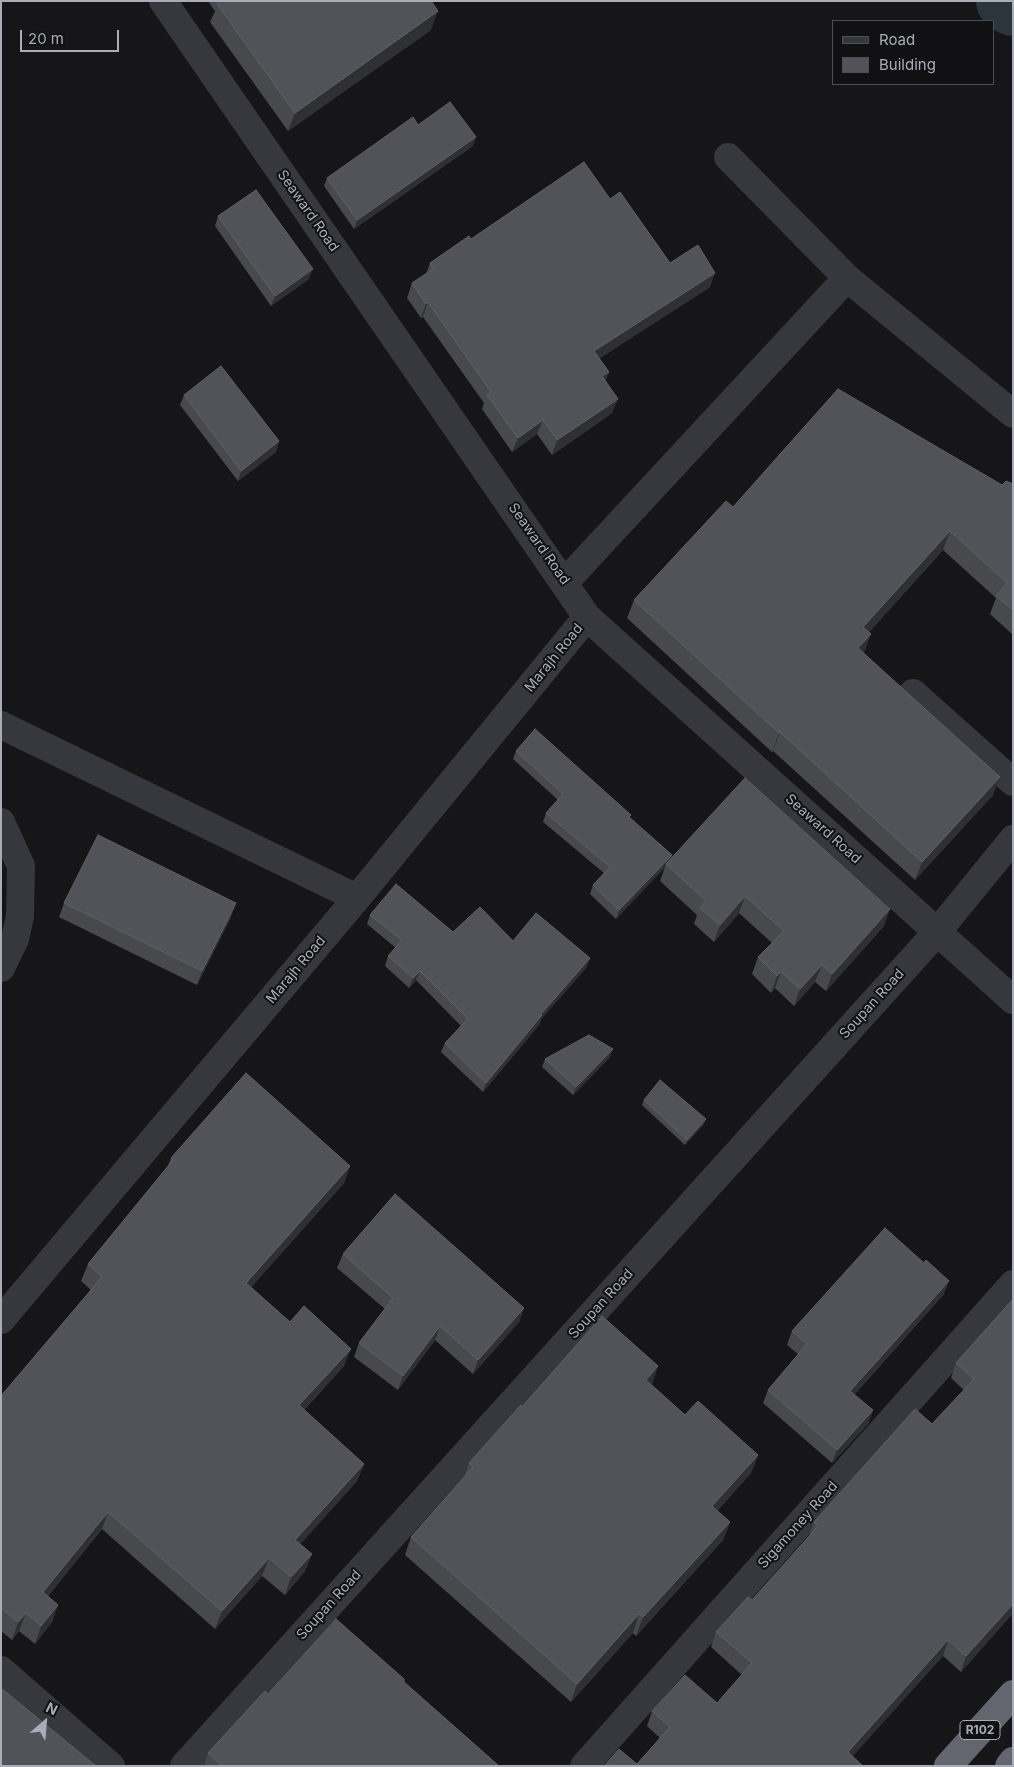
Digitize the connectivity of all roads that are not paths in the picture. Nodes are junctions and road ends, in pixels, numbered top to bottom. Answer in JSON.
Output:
{"nodes":[{"id":1,"x":163,"y":1,"type":"edge"},
{"id":2,"x":728,"y":157,"type":"dead end"},
{"id":3,"x":847,"y":278,"type":"junction"},
{"id":4,"x":1013,"y":414,"type":"edge"},
{"id":5,"x":564,"y":582,"type":"junction"},
{"id":6,"x":588,"y":617,"type":"junction"},
{"id":7,"x":913,"y":693,"type":"dead end"},
{"id":8,"x":1,"y":726,"type":"edge"},
{"id":9,"x":1013,"y":782,"type":"edge"},
{"id":10,"x":1,"y":822,"type":"edge"},
{"id":11,"x":1013,"y":838,"type":"edge"},
{"id":12,"x":357,"y":898,"type":"junction"},
{"id":13,"x":938,"y":931,"type":"junction"},
{"id":14,"x":1,"y":968,"type":"edge"},
{"id":15,"x":1013,"y":1000,"type":"edge"},
{"id":16,"x":1013,"y":1284,"type":"edge"},
{"id":17,"x":1,"y":1320,"type":"edge"},
{"id":18,"x":1,"y":1670,"type":"edge"},
{"id":19,"x":1013,"y":1694,"type":"edge"},
{"id":20,"x":1013,"y":1761,"type":"edge"},
{"id":21,"x":111,"y":1766,"type":"edge"},
{"id":22,"x":184,"y":1766,"type":"edge"},
{"id":23,"x":584,"y":1766,"type":"edge"},
{"id":24,"x":948,"y":1766,"type":"edge"},
{"id":25,"x":1009,"y":1766,"type":"edge"}],
"edges":[{"from":1,"to":5,"type":"street","name":"Seaward Road"},
{"from":2,"to":3,"type":"street"},
{"from":3,"to":4,"type":"street"},
{"from":3,"to":5,"type":"street"},
{"from":5,"to":6,"type":"street","name":"Seaward Road"},
{"from":6,"to":12,"type":"street","name":"Marajh Road"},
{"from":6,"to":13,"type":"street","name":"Seaward Road"},
{"from":7,"to":9,"type":"street"},
{"from":8,"to":12,"type":"street"},
{"from":10,"to":14,"type":"street"},
{"from":11,"to":13,"type":"street","name":"Soupan Road"},
{"from":12,"to":17,"type":"street","name":"Marajh Road"},
{"from":13,"to":15,"type":"street","name":"Seaward Road"},
{"from":13,"to":22,"type":"street","name":"Soupan Road"},
{"from":16,"to":23,"type":"street","name":"Sigamoney Road"},
{"from":18,"to":21,"type":"street"},
{"from":19,"to":24,"type":"highway","number":"R102"},
{"from":20,"to":25,"type":"highway"}]}
